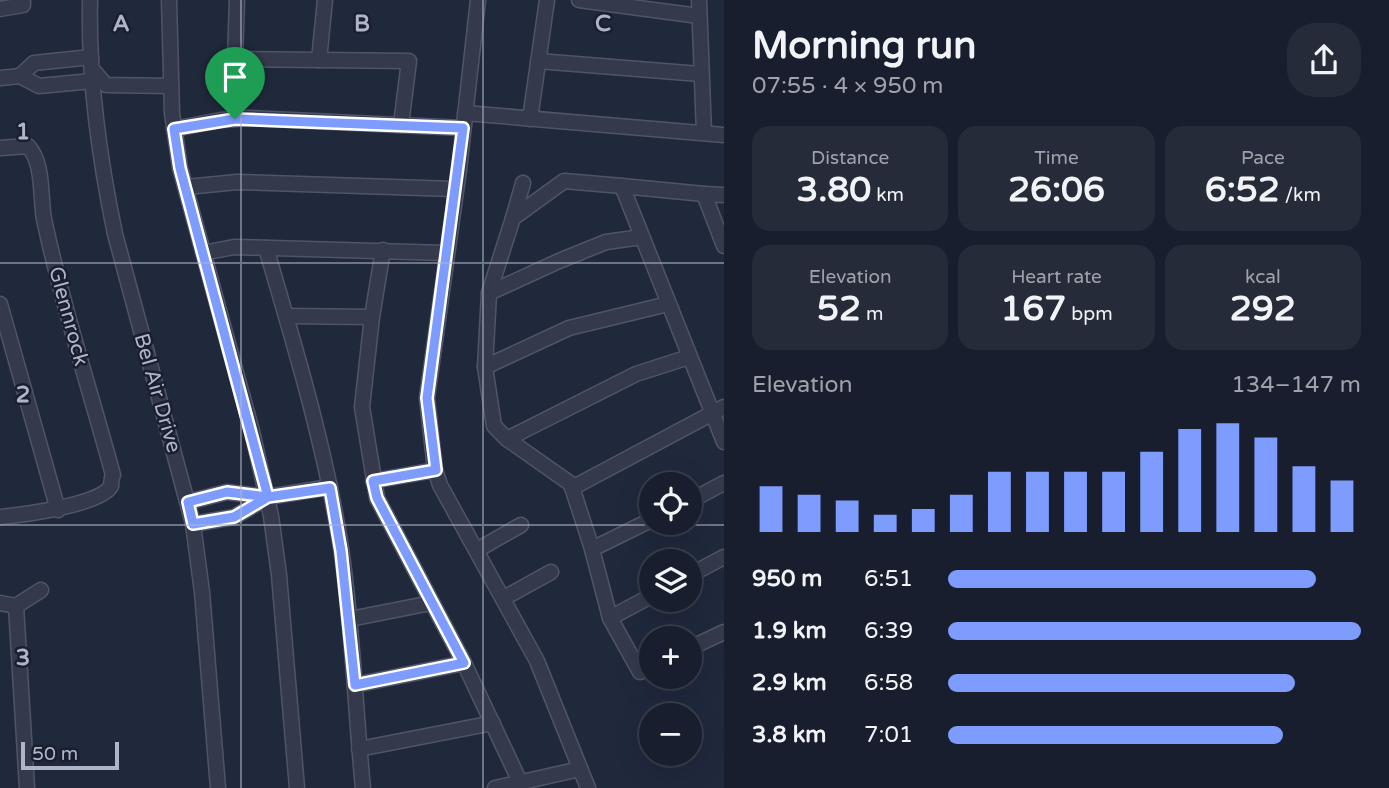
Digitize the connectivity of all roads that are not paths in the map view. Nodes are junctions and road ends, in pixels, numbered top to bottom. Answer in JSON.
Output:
{"nodes":[{"id":1,"x":90,"y":0,"type":"edge"},
{"id":2,"x":169,"y":0,"type":"edge"},
{"id":3,"x":237,"y":0,"type":"edge"},
{"id":4,"x":325,"y":0,"type":"edge"},
{"id":5,"x":478,"y":0,"type":"edge"},
{"id":6,"x":547,"y":0,"type":"edge"},
{"id":7,"x":579,"y":0,"type":"edge"},
{"id":8,"x":699,"y":0,"type":"edge"},
{"id":9,"x":23,"y":2,"type":"edge"},
{"id":10,"x":0,"y":9,"type":"edge"},
{"id":11,"x":699,"y":16,"type":"junction"},
{"id":12,"x":235,"y":59,"type":"junction"},
{"id":13,"x":318,"y":60,"type":"junction"},
{"id":14,"x":538,"y":61,"type":"junction"},
{"id":15,"x":92,"y":69,"type":"junction"},
{"id":16,"x":700,"y":74,"type":"junction"},
{"id":17,"x":20,"y":76,"type":"junction"},
{"id":18,"x":0,"y":78,"type":"edge"},
{"id":19,"x":172,"y":86,"type":"junction"},
{"id":20,"x":465,"y":113,"type":"junction"},
{"id":21,"x":235,"y":119,"type":"junction"},
{"id":22,"x":530,"y":119,"type":"junction"},
{"id":23,"x":401,"y":125,"type":"junction"},
{"id":24,"x":463,"y":128,"type":"junction"},
{"id":25,"x":174,"y":129,"type":"junction"},
{"id":26,"x":704,"y":133,"type":"junction"},
{"id":27,"x":724,"y":135,"type":"edge"},
{"id":28,"x":0,"y":148,"type":"edge"},
{"id":29,"x":523,"y":183,"type":"dead end"},
{"id":30,"x":622,"y":186,"type":"junction"},
{"id":31,"x":186,"y":187,"type":"junction"},
{"id":32,"x":454,"y":189,"type":"junction"},
{"id":33,"x":704,"y":194,"type":"junction"},
{"id":34,"x":724,"y":195,"type":"edge"},
{"id":35,"x":513,"y":218,"type":"junction"},
{"id":36,"x":642,"y":237,"type":"junction"},
{"id":37,"x":724,"y":246,"type":"edge"},
{"id":38,"x":266,"y":247,"type":"junction"},
{"id":39,"x":383,"y":250,"type":"junction"},
{"id":40,"x":203,"y":253,"type":"junction"},
{"id":41,"x":446,"y":253,"type":"junction"},
{"id":42,"x":489,"y":293,"type":"junction"},
{"id":43,"x":0,"y":304,"type":"edge"},
{"id":44,"x":668,"y":304,"type":"junction"},
{"id":45,"x":286,"y":316,"type":"junction"},
{"id":46,"x":372,"y":317,"type":"junction"},
{"id":47,"x":689,"y":357,"type":"junction"},
{"id":48,"x":485,"y":367,"type":"junction"},
{"id":49,"x":718,"y":410,"type":"edge"},
{"id":50,"x":507,"y":439,"type":"junction"},
{"id":51,"x":724,"y":442,"type":"edge"},
{"id":52,"x":436,"y":470,"type":"junction"},
{"id":53,"x":373,"y":481,"type":"junction"},
{"id":54,"x":724,"y":483,"type":"edge"},
{"id":55,"x":330,"y":488,"type":"junction"},
{"id":56,"x":572,"y":488,"type":"junction"},
{"id":57,"x":702,"y":495,"type":"edge"},
{"id":58,"x":268,"y":497,"type":"junction"},
{"id":59,"x":188,"y":502,"type":"junction"},
{"id":60,"x":58,"y":510,"type":"junction"},
{"id":61,"x":0,"y":517,"type":"edge"},
{"id":62,"x":193,"y":524,"type":"junction"},
{"id":63,"x":521,"y":525,"type":"dead end"},
{"id":64,"x":639,"y":526,"type":"edge"},
{"id":65,"x":592,"y":549,"type":"junction"},
{"id":66,"x":477,"y":550,"type":"junction"},
{"id":67,"x":724,"y":557,"type":"edge"},
{"id":68,"x":702,"y":569,"type":"edge"},
{"id":69,"x":551,"y":572,"type":"dead end"},
{"id":70,"x":41,"y":590,"type":"dead end"},
{"id":71,"x":503,"y":598,"type":"junction"},
{"id":72,"x":639,"y":602,"type":"edge"},
{"id":73,"x":0,"y":603,"type":"edge"},
{"id":74,"x":431,"y":603,"type":"junction"},
{"id":75,"x":16,"y":606,"type":"junction"},
{"id":76,"x":610,"y":618,"type":"junction"},
{"id":77,"x":350,"y":619,"type":"junction"},
{"id":78,"x":724,"y":632,"type":"edge"},
{"id":79,"x":702,"y":642,"type":"edge"},
{"id":80,"x":464,"y":663,"type":"junction"},
{"id":81,"x":639,"y":670,"type":"edge"},
{"id":82,"x":355,"y":685,"type":"junction"},
{"id":83,"x":493,"y":723,"type":"junction"},
{"id":84,"x":359,"y":749,"type":"junction"},
{"id":85,"x":580,"y":769,"type":"junction"},
{"id":86,"x":520,"y":782,"type":"junction"},
{"id":87,"x":27,"y":788,"type":"edge"},
{"id":88,"x":218,"y":788,"type":"edge"},
{"id":89,"x":297,"y":788,"type":"edge"},
{"id":90,"x":363,"y":788,"type":"edge"},
{"id":91,"x":495,"y":788,"type":"edge"},
{"id":92,"x":588,"y":788,"type":"edge"}],
"edges":[{"from":1,"to":15,"type":"street","name":"Bel Air Drive"},
{"from":2,"to":19,"type":"street"},
{"from":3,"to":12,"type":"street"},
{"from":4,"to":13,"type":"street"},
{"from":5,"to":20,"type":"street"},
{"from":6,"to":14,"type":"street"},
{"from":7,"to":11,"type":"street"},
{"from":8,"to":11,"type":"street"},
{"from":9,"to":10,"type":"street"},
{"from":11,"to":16,"type":"street"},
{"from":12,"to":13,"type":"street"},
{"from":12,"to":21,"type":"street"},
{"from":13,"to":23,"type":"street"},
{"from":14,"to":16,"type":"street"},
{"from":14,"to":22,"type":"street"},
{"from":15,"to":17,"type":"street"},
{"from":15,"to":17,"type":"street"},
{"from":15,"to":19,"type":"street"},
{"from":15,"to":59,"type":"street","name":"Bel Air Drive"},
{"from":16,"to":26,"type":"street"},
{"from":17,"to":18,"type":"street"},
{"from":19,"to":25,"type":"street"},
{"from":20,"to":22,"type":"street"},
{"from":20,"to":24,"type":"street"},
{"from":21,"to":23,"type":"street"},
{"from":21,"to":25,"type":"street"},
{"from":22,"to":26,"type":"street"},
{"from":23,"to":24,"type":"street"},
{"from":24,"to":32,"type":"street"},
{"from":25,"to":31,"type":"street"},
{"from":26,"to":27,"type":"street"},
{"from":28,"to":60,"type":"street","name":"Glennrock"},
{"from":29,"to":35,"type":"street"},
{"from":30,"to":33,"type":"street"},
{"from":30,"to":35,"type":"street"},
{"from":30,"to":36,"type":"street"},
{"from":31,"to":32,"type":"street"},
{"from":31,"to":40,"type":"street"},
{"from":32,"to":41,"type":"street"},
{"from":33,"to":34,"type":"street"},
{"from":33,"to":37,"type":"street"},
{"from":35,"to":42,"type":"street"},
{"from":36,"to":42,"type":"street"},
{"from":36,"to":44,"type":"street"},
{"from":38,"to":39,"type":"street"},
{"from":38,"to":40,"type":"street"},
{"from":38,"to":45,"type":"street"},
{"from":39,"to":41,"type":"street"},
{"from":39,"to":46,"type":"street"},
{"from":40,"to":58,"type":"street"},
{"from":41,"to":52,"type":"street"},
{"from":42,"to":48,"type":"street"},
{"from":43,"to":60,"type":"street"},
{"from":44,"to":47,"type":"street"},
{"from":44,"to":48,"type":"street"},
{"from":45,"to":46,"type":"street"},
{"from":45,"to":55,"type":"street"},
{"from":46,"to":53,"type":"street"},
{"from":47,"to":49,"type":"street"},
{"from":47,"to":50,"type":"street"},
{"from":48,"to":50,"type":"street"},
{"from":49,"to":51,"type":"street"},
{"from":49,"to":56,"type":"street"},
{"from":50,"to":56,"type":"street"},
{"from":52,"to":53,"type":"street"},
{"from":52,"to":66,"type":"street"},
{"from":53,"to":74,"type":"street"},
{"from":54,"to":57,"type":"street"},
{"from":55,"to":58,"type":"street"},
{"from":55,"to":77,"type":"street"},
{"from":56,"to":65,"type":"street"},
{"from":58,"to":59,"type":"street"},
{"from":58,"to":62,"type":"street"},
{"from":58,"to":89,"type":"street"},
{"from":59,"to":62,"type":"street","name":"Bel Air Drive"},
{"from":60,"to":61,"type":"street"},
{"from":62,"to":88,"type":"street","name":"Bel Air Drive"},
{"from":63,"to":66,"type":"street"},
{"from":64,"to":65,"type":"street"},
{"from":65,"to":76,"type":"street"},
{"from":66,"to":71,"type":"street"},
{"from":67,"to":68,"type":"street"},
{"from":69,"to":71,"type":"street"},
{"from":70,"to":75,"type":"street"},
{"from":71,"to":85,"type":"street"},
{"from":72,"to":76,"type":"street"},
{"from":73,"to":75,"type":"street"},
{"from":74,"to":77,"type":"street"},
{"from":74,"to":80,"type":"street"},
{"from":75,"to":87,"type":"street"},
{"from":76,"to":81,"type":"street"},
{"from":77,"to":82,"type":"street"},
{"from":78,"to":79,"type":"street"},
{"from":80,"to":82,"type":"street"},
{"from":80,"to":83,"type":"street"},
{"from":82,"to":84,"type":"street"},
{"from":83,"to":84,"type":"street"},
{"from":83,"to":86,"type":"street"},
{"from":84,"to":90,"type":"street"},
{"from":85,"to":86,"type":"street"},
{"from":85,"to":92,"type":"street"},
{"from":86,"to":91,"type":"street"}]}
